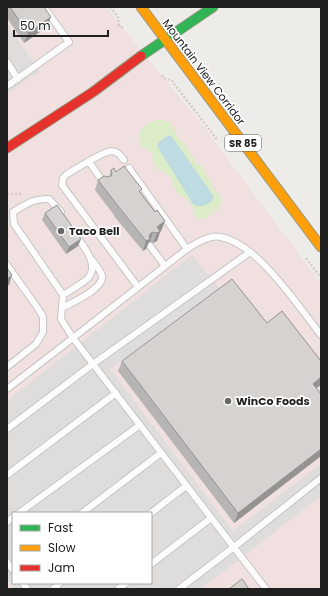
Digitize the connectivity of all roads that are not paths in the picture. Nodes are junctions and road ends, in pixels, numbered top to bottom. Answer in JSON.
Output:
{"nodes":[{"id":1,"x":44,"y":7,"type":"edge"},
{"id":2,"x":141,"y":7,"type":"edge"},
{"id":3,"x":213,"y":7,"type":"edge"},
{"id":4,"x":165,"y":40,"type":"junction"},
{"id":5,"x":7,"y":62,"type":"edge"},
{"id":6,"x":18,"y":79,"type":"junction"},
{"id":7,"x":7,"y":86,"type":"edge"},
{"id":8,"x":7,"y":148,"type":"edge"},
{"id":9,"x":124,"y":160,"type":"dead end"},
{"id":10,"x":89,"y":162,"type":"junction"},
{"id":11,"x":129,"y":168,"type":"dead end"},
{"id":12,"x":104,"y":183,"type":"edge"},
{"id":13,"x":65,"y":219,"type":"edge"},
{"id":14,"x":74,"y":232,"type":"edge"},
{"id":15,"x":150,"y":246,"type":"edge"},
{"id":16,"x":321,"y":247,"type":"edge"},
{"id":17,"x":187,"y":249,"type":"junction"},
{"id":18,"x":250,"y":252,"type":"junction"},
{"id":19,"x":91,"y":257,"type":"junction"},
{"id":20,"x":7,"y":265,"type":"edge"},
{"id":21,"x":165,"y":266,"type":"junction"},
{"id":22,"x":138,"y":287,"type":"junction"},
{"id":23,"x":63,"y":295,"type":"junction"},
{"id":24,"x":62,"y":308,"type":"junction"},
{"id":25,"x":321,"y":335,"type":"edge"},
{"id":26,"x":73,"y":338,"type":"junction"},
{"id":27,"x":93,"y":364,"type":"junction"},
{"id":28,"x":7,"y":367,"type":"edge"},
{"id":29,"x":7,"y":389,"type":"edge"},
{"id":30,"x":116,"y":394,"type":"junction"},
{"id":31,"x":140,"y":425,"type":"junction"},
{"id":32,"x":7,"y":429,"type":"edge"},
{"id":33,"x":161,"y":453,"type":"junction"},
{"id":34,"x":7,"y":475,"type":"edge"},
{"id":35,"x":321,"y":478,"type":"edge"},
{"id":36,"x":186,"y":486,"type":"junction"},
{"id":37,"x":20,"y":512,"type":"edge"},
{"id":38,"x":83,"y":512,"type":"edge"},
{"id":39,"x":152,"y":512,"type":"edge"},
{"id":40,"x":211,"y":518,"type":"junction"},
{"id":41,"x":234,"y":547,"type":"junction"},
{"id":42,"x":7,"y":562,"type":"edge"},
{"id":43,"x":152,"y":563,"type":"edge"},
{"id":44,"x":12,"y":568,"type":"edge"},
{"id":45,"x":179,"y":589,"type":"edge"},
{"id":46,"x":266,"y":589,"type":"edge"}],
"edges":[{"from":1,"to":6,"type":"lane"},
{"from":2,"to":4,"type":"main road","name":"Mountain View Corridor","number":"SR 85"},
{"from":3,"to":4,"type":"main road"},
{"from":4,"to":8,"type":"main road"},
{"from":4,"to":16,"type":"main road","name":"Mountain View Corridor","number":"SR 85"},
{"from":5,"to":6,"type":"lane"},
{"from":6,"to":7,"type":"lane"},
{"from":9,"to":10,"type":"lane"},
{"from":10,"to":12,"type":"lane"},
{"from":10,"to":22,"type":"lane"},
{"from":11,"to":17,"type":"lane"},
{"from":13,"to":23,"type":"lane"},
{"from":14,"to":19,"type":"lane"},
{"from":15,"to":21,"type":"lane"},
{"from":17,"to":18,"type":"lane"},
{"from":17,"to":21,"type":"lane"},
{"from":18,"to":25,"type":"lane"},
{"from":18,"to":27,"type":"lane"},
{"from":19,"to":23,"type":"lane"},
{"from":19,"to":24,"type":"lane"},
{"from":20,"to":28,"type":"lane"},
{"from":21,"to":22,"type":"lane"},
{"from":22,"to":26,"type":"lane"},
{"from":23,"to":24,"type":"lane"},
{"from":24,"to":26,"type":"lane"},
{"from":26,"to":27,"type":"lane"},
{"from":26,"to":29,"type":"lane"},
{"from":27,"to":30,"type":"lane"},
{"from":27,"to":32,"type":"lane"},
{"from":30,"to":31,"type":"lane"},
{"from":30,"to":34,"type":"lane"},
{"from":31,"to":33,"type":"lane"},
{"from":31,"to":37,"type":"lane"},
{"from":33,"to":36,"type":"lane"},
{"from":33,"to":38,"type":"lane"},
{"from":35,"to":41,"type":"lane"},
{"from":36,"to":39,"type":"lane"},
{"from":36,"to":40,"type":"lane"},
{"from":40,"to":41,"type":"lane"},
{"from":40,"to":43,"type":"lane"},
{"from":41,"to":45,"type":"lane"},
{"from":41,"to":46,"type":"lane"},
{"from":42,"to":44,"type":"lane"}]}
